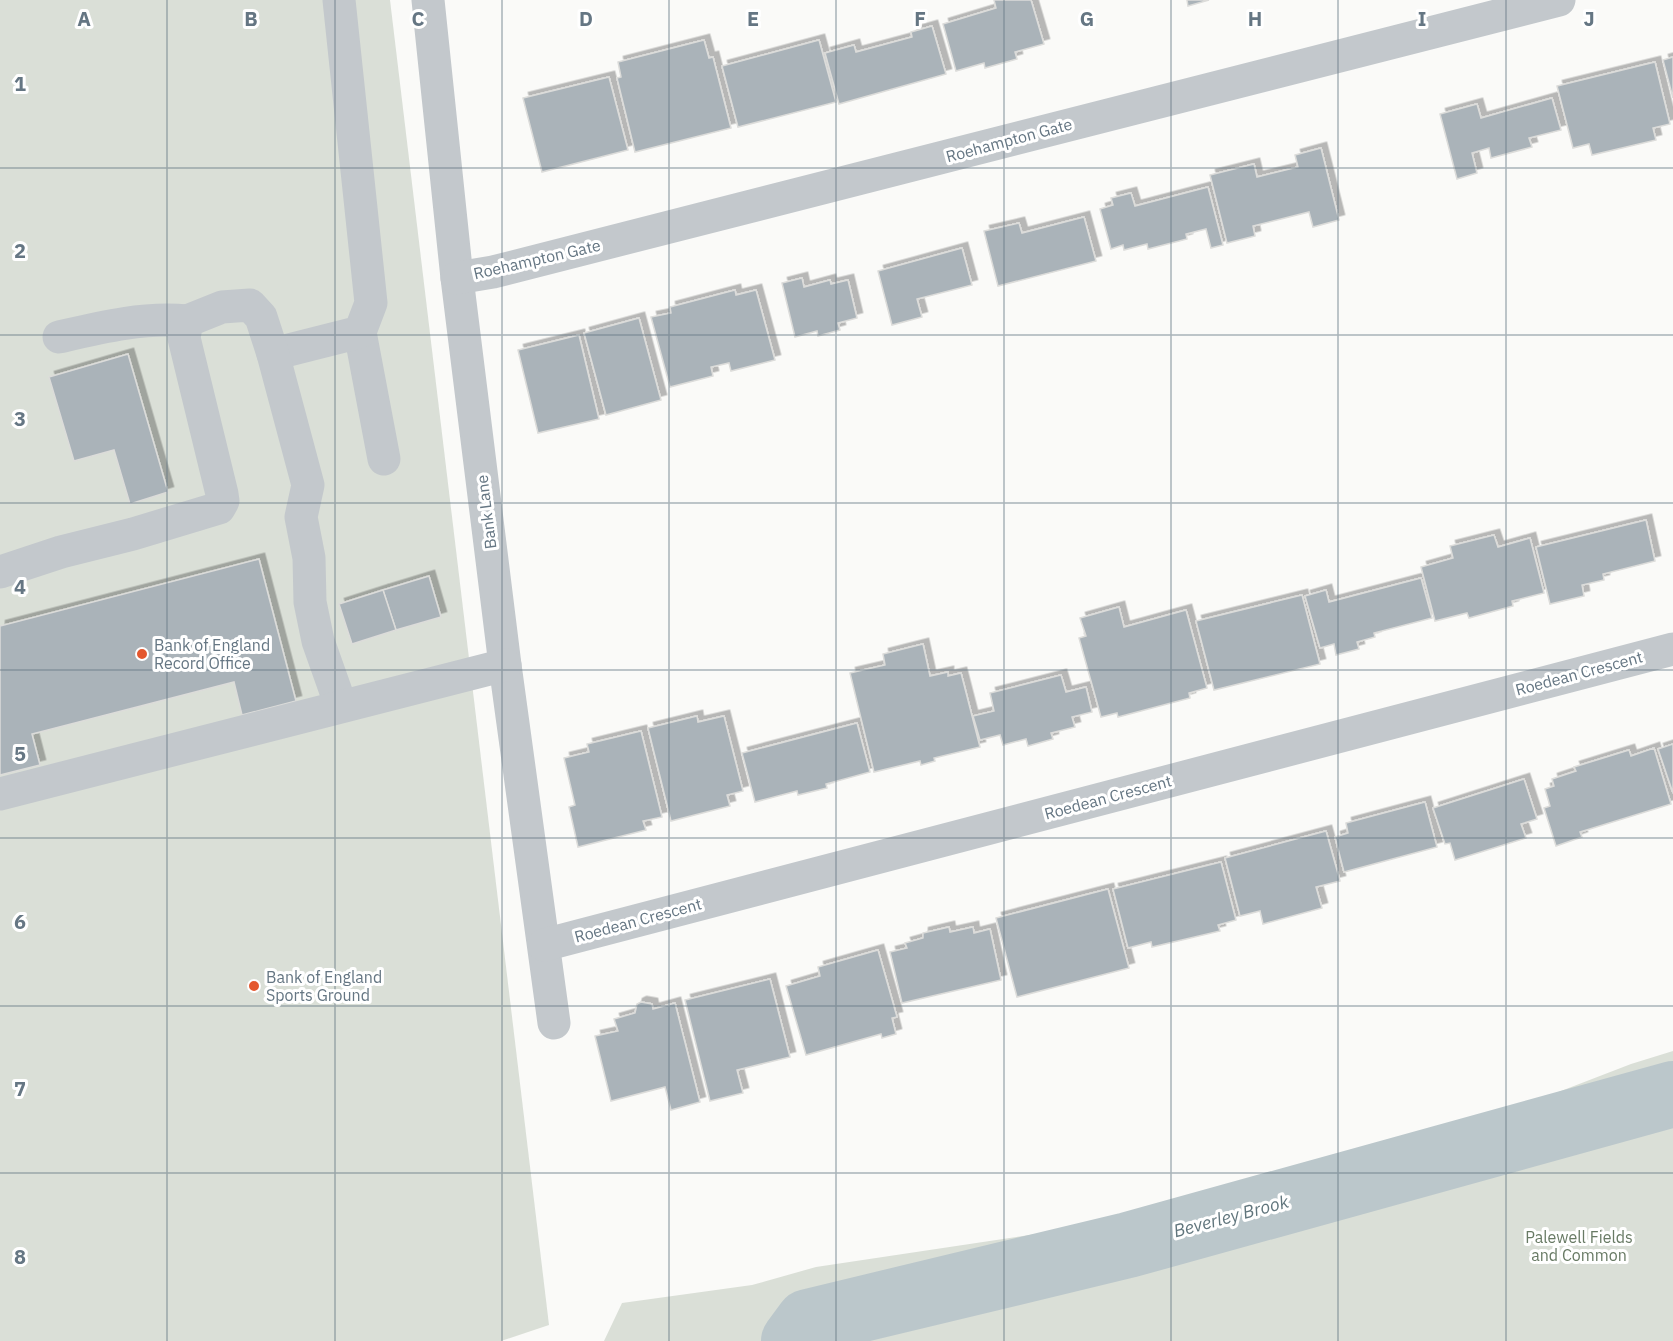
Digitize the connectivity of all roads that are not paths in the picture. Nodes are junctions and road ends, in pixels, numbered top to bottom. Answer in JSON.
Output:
{"nodes":[{"id":1,"x":339,"y":0,"type":"edge"},
{"id":2,"x":428,"y":0,"type":"edge"},
{"id":3,"x":1559,"y":0,"type":"edge"},
{"id":4,"x":458,"y":278,"type":"junction"},
{"id":5,"x":187,"y":321,"type":"junction"},
{"id":6,"x":360,"y":332,"type":"junction"},
{"id":7,"x":59,"y":337,"type":"dead end"},
{"id":8,"x":273,"y":354,"type":"junction"},
{"id":9,"x":384,"y":459,"type":"dead end"},
{"id":10,"x":0,"y":572,"type":"edge"},
{"id":11,"x":1673,"y":649,"type":"edge"},
{"id":12,"x":505,"y":665,"type":"junction"},
{"id":13,"x":341,"y":706,"type":"junction"},
{"id":14,"x":0,"y":794,"type":"edge"},
{"id":15,"x":544,"y":945,"type":"junction"},
{"id":16,"x":555,"y":1023,"type":"dead end"}],
"edges":[{"from":1,"to":6,"type":"street"},
{"from":2,"to":4,"type":"street","name":"Bank Lane"},
{"from":3,"to":4,"type":"street","name":"Roehampton Gate"},
{"from":4,"to":12,"type":"street","name":"Bank Lane"},
{"from":5,"to":7,"type":"street"},
{"from":5,"to":8,"type":"street"},
{"from":5,"to":10,"type":"street"},
{"from":6,"to":8,"type":"street"},
{"from":6,"to":9,"type":"street"},
{"from":8,"to":13,"type":"street"},
{"from":11,"to":15,"type":"street","name":"Roedean Crescent"},
{"from":12,"to":13,"type":"street"},
{"from":12,"to":15,"type":"street","name":"Bank Lane"},
{"from":13,"to":14,"type":"street"},
{"from":15,"to":16,"type":"street","name":"Bank Lane"}]}
